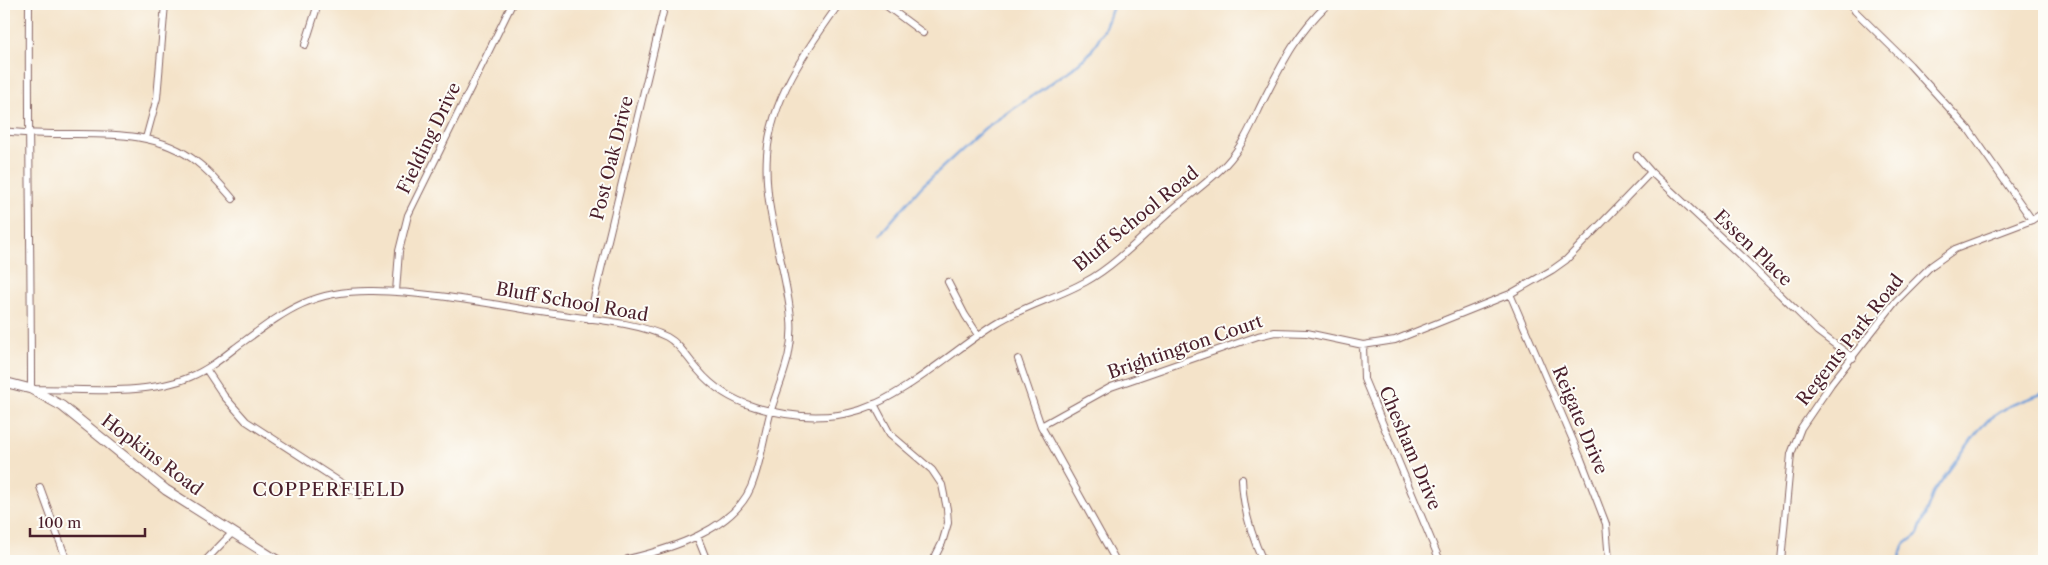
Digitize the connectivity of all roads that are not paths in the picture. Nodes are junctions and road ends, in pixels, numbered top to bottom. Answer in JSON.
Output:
{"nodes":[{"id":1,"x":29,"y":4,"type":"edge"},
{"id":2,"x":165,"y":4,"type":"edge"},
{"id":3,"x":318,"y":4,"type":"edge"},
{"id":4,"x":512,"y":4,"type":"edge"},
{"id":5,"x":665,"y":4,"type":"edge"},
{"id":6,"x":839,"y":4,"type":"edge"},
{"id":7,"x":884,"y":4,"type":"edge"},
{"id":8,"x":1328,"y":4,"type":"edge"},
{"id":9,"x":1851,"y":4,"type":"edge"},
{"id":10,"x":923,"y":33,"type":"dead end"},
{"id":11,"x":306,"y":45,"type":"dead end"},
{"id":12,"x":4,"y":131,"type":"edge"},
{"id":13,"x":28,"y":134,"type":"junction"},
{"id":14,"x":146,"y":138,"type":"junction"},
{"id":15,"x":1637,"y":156,"type":"dead end"},
{"id":16,"x":1652,"y":172,"type":"junction"},
{"id":17,"x":233,"y":199,"type":"dead end"},
{"id":18,"x":2044,"y":212,"type":"edge"},
{"id":19,"x":2032,"y":220,"type":"junction"},
{"id":20,"x":948,"y":282,"type":"dead end"},
{"id":21,"x":396,"y":292,"type":"junction"},
{"id":22,"x":1510,"y":294,"type":"junction"},
{"id":23,"x":589,"y":319,"type":"junction"},
{"id":24,"x":978,"y":335,"type":"junction"},
{"id":25,"x":1363,"y":345,"type":"junction"},
{"id":26,"x":1853,"y":358,"type":"junction"},
{"id":27,"x":1018,"y":359,"type":"dead end"},
{"id":28,"x":206,"y":369,"type":"junction"},
{"id":29,"x":4,"y":382,"type":"edge"},
{"id":30,"x":31,"y":389,"type":"junction"},
{"id":31,"x":874,"y":404,"type":"junction"},
{"id":32,"x":771,"y":411,"type":"junction"},
{"id":33,"x":1040,"y":426,"type":"junction"},
{"id":34,"x":1242,"y":479,"type":"dead end"},
{"id":35,"x":40,"y":487,"type":"dead end"},
{"id":36,"x":360,"y":495,"type":"dead end"},
{"id":37,"x":233,"y":532,"type":"junction"},
{"id":38,"x":697,"y":536,"type":"junction"},
{"id":39,"x":628,"y":559,"type":"dead end"},
{"id":40,"x":67,"y":561,"type":"edge"},
{"id":41,"x":205,"y":561,"type":"edge"},
{"id":42,"x":278,"y":561,"type":"edge"},
{"id":43,"x":707,"y":561,"type":"edge"},
{"id":44,"x":933,"y":561,"type":"edge"},
{"id":45,"x":1116,"y":561,"type":"edge"},
{"id":46,"x":1263,"y":561,"type":"edge"},
{"id":47,"x":1440,"y":561,"type":"edge"},
{"id":48,"x":1609,"y":561,"type":"edge"},
{"id":49,"x":1782,"y":561,"type":"edge"}],
"edges":[{"from":1,"to":13,"type":"street"},
{"from":2,"to":14,"type":"street"},
{"from":3,"to":11,"type":"street"},
{"from":4,"to":21,"type":"street","name":"Fielding Drive"},
{"from":5,"to":23,"type":"street","name":"Post Oak Drive"},
{"from":6,"to":32,"type":"street"},
{"from":7,"to":10,"type":"street"},
{"from":8,"to":24,"type":"street","name":"Bluff School Road"},
{"from":9,"to":19,"type":"street"},
{"from":12,"to":13,"type":"street"},
{"from":13,"to":14,"type":"street"},
{"from":13,"to":30,"type":"street"},
{"from":14,"to":17,"type":"street"},
{"from":15,"to":16,"type":"street","name":"Essen Place"},
{"from":16,"to":22,"type":"street","name":"Brightington Court"},
{"from":16,"to":26,"type":"street","name":"Essen Place"},
{"from":18,"to":19,"type":"street","name":"Regents Park Road"},
{"from":19,"to":26,"type":"street","name":"Regents Park Road"},
{"from":20,"to":24,"type":"street"},
{"from":21,"to":23,"type":"street","name":"Bluff School Road"},
{"from":21,"to":28,"type":"street","name":"Bluff School Road"},
{"from":22,"to":25,"type":"street","name":"Brightington Court"},
{"from":22,"to":48,"type":"street","name":"Reigate Drive"},
{"from":23,"to":32,"type":"street","name":"Bluff School Road"},
{"from":24,"to":31,"type":"street","name":"Bluff School Road"},
{"from":25,"to":33,"type":"street","name":"Brightington Court"},
{"from":25,"to":47,"type":"street","name":"Chesham Drive"},
{"from":26,"to":49,"type":"street","name":"Regents Park Road"},
{"from":27,"to":33,"type":"street"},
{"from":28,"to":30,"type":"street","name":"Bluff School Road"},
{"from":28,"to":36,"type":"street"},
{"from":29,"to":30,"type":"main road","name":"Hopkins Road"},
{"from":30,"to":37,"type":"main road","name":"Hopkins Road"},
{"from":31,"to":32,"type":"street","name":"Bluff School Road"},
{"from":31,"to":44,"type":"street"},
{"from":32,"to":38,"type":"street"},
{"from":33,"to":45,"type":"street"},
{"from":34,"to":46,"type":"street"},
{"from":35,"to":40,"type":"street"},
{"from":37,"to":41,"type":"street"},
{"from":37,"to":42,"type":"main road","name":"Hopkins Road"},
{"from":38,"to":39,"type":"street"},
{"from":38,"to":43,"type":"street"}]}
